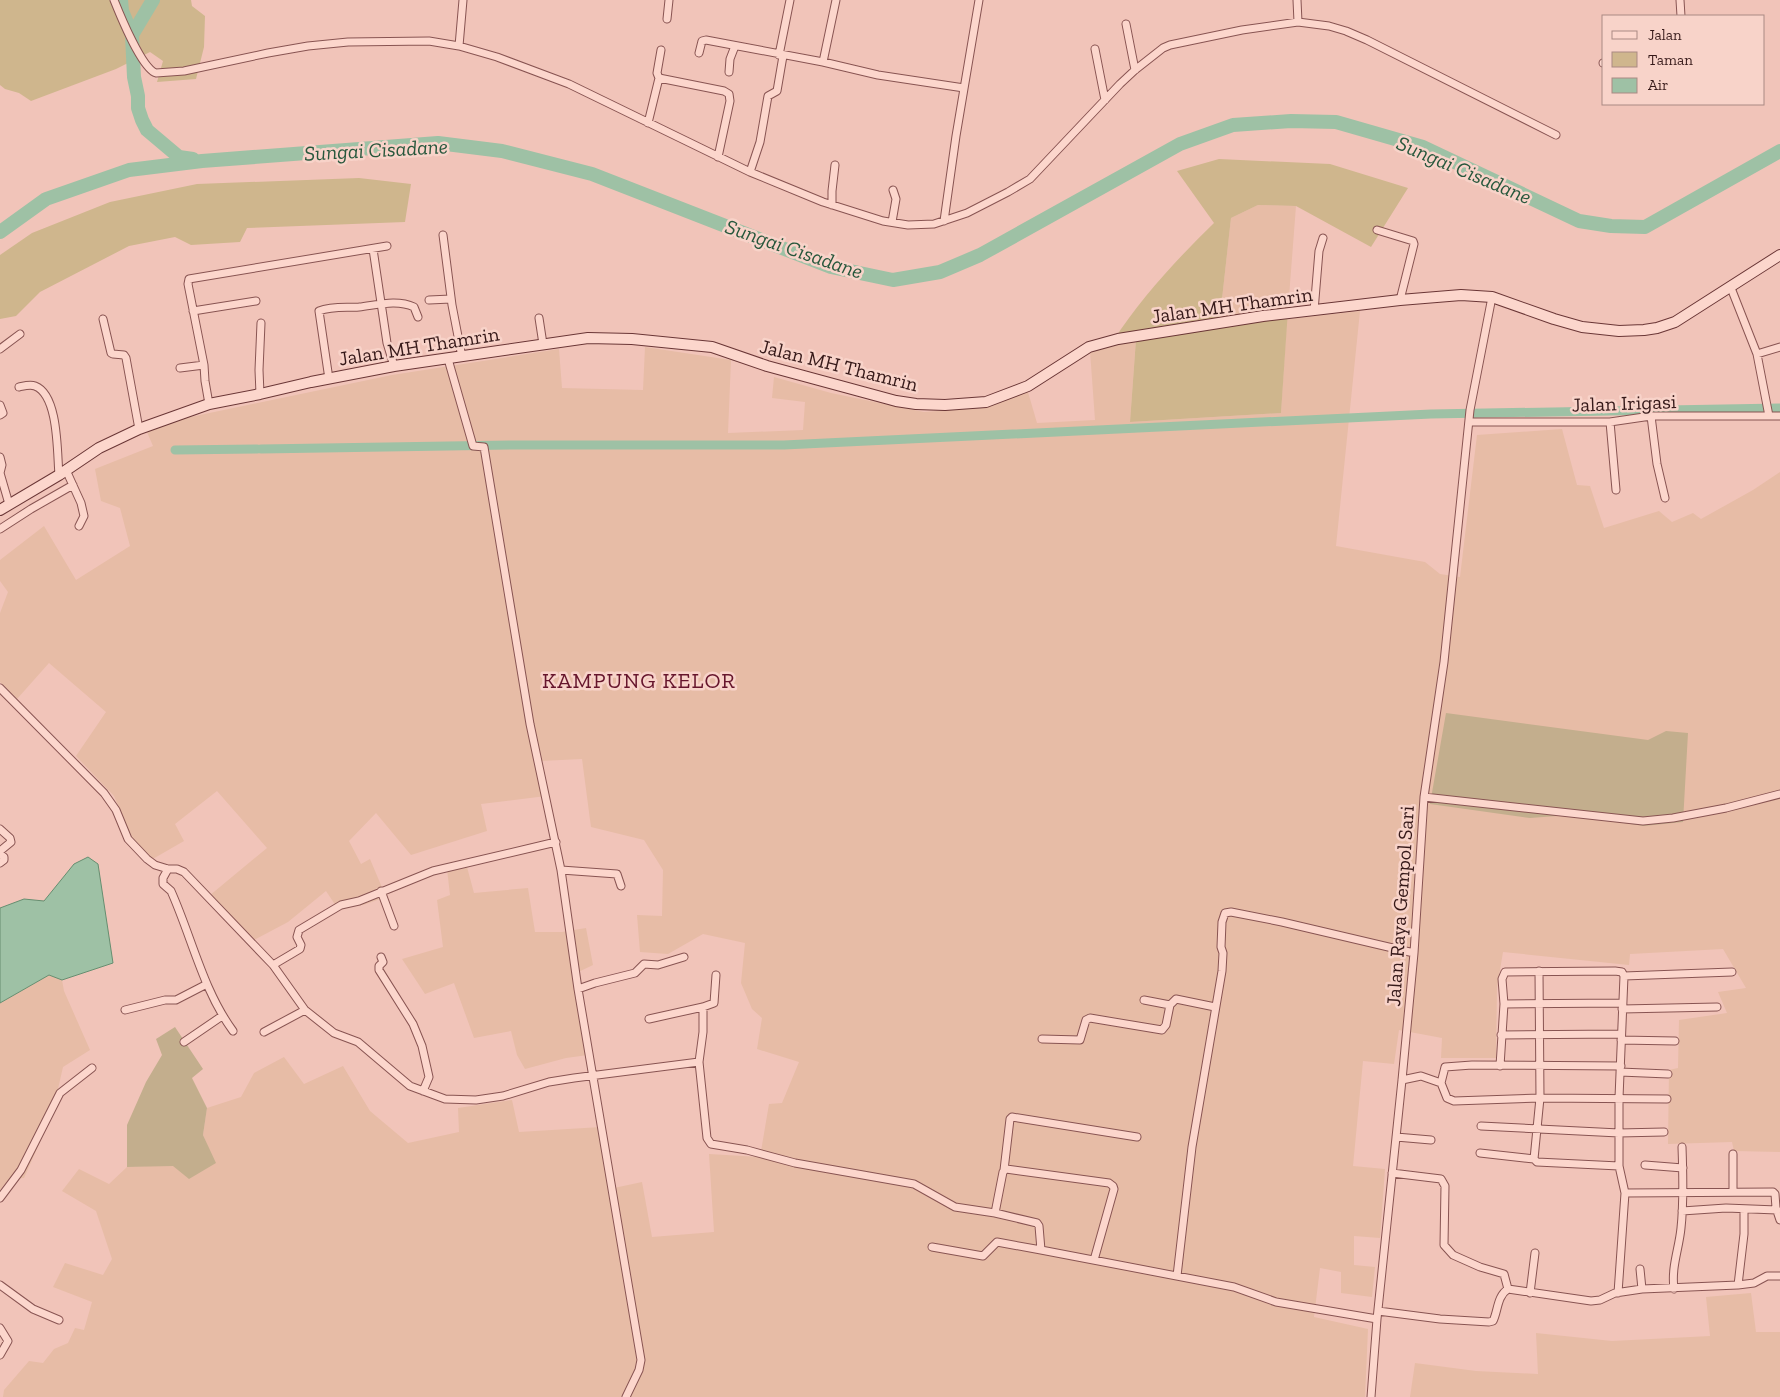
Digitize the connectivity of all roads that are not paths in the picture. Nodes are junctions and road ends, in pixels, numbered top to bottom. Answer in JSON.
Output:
{"nodes":[{"id":1,"x":114,"y":0,"type":"edge"},
{"id":2,"x":463,"y":0,"type":"edge"},
{"id":3,"x":669,"y":0,"type":"edge"},
{"id":4,"x":790,"y":0,"type":"edge"},
{"id":5,"x":836,"y":0,"type":"edge"},
{"id":6,"x":979,"y":0,"type":"edge"},
{"id":7,"x":1297,"y":0,"type":"edge"},
{"id":8,"x":1680,"y":0,"type":"edge"},
{"id":9,"x":1680,"y":15,"type":"edge"},
{"id":10,"x":667,"y":19,"type":"dead end"},
{"id":11,"x":1298,"y":22,"type":"junction"},
{"id":12,"x":1126,"y":24,"type":"dead end"},
{"id":13,"x":459,"y":46,"type":"junction"},
{"id":14,"x":734,"y":46,"type":"junction"},
{"id":15,"x":1095,"y":49,"type":"dead end"},
{"id":16,"x":661,"y":50,"type":"dead end"},
{"id":17,"x":699,"y":53,"type":"dead end"},
{"id":18,"x":781,"y":55,"type":"junction"},
{"id":19,"x":824,"y":62,"type":"junction"},
{"id":20,"x":1135,"y":70,"type":"junction"},
{"id":21,"x":729,"y":72,"type":"dead end"},
{"id":22,"x":659,"y":78,"type":"junction"},
{"id":23,"x":964,"y":88,"type":"junction"},
{"id":24,"x":1105,"y":100,"type":"junction"},
{"id":25,"x":648,"y":124,"type":"junction"},
{"id":26,"x":1556,"y":135,"type":"dead end"},
{"id":27,"x":718,"y":157,"type":"junction"},
{"id":28,"x":835,"y":164,"type":"dead end"},
{"id":29,"x":750,"y":172,"type":"junction"},
{"id":30,"x":893,"y":190,"type":"dead end"},
{"id":31,"x":832,"y":206,"type":"junction"},
{"id":32,"x":944,"y":221,"type":"junction"},
{"id":33,"x":892,"y":222,"type":"junction"},
{"id":34,"x":1377,"y":230,"type":"dead end"},
{"id":35,"x":443,"y":234,"type":"dead end"},
{"id":36,"x":1323,"y":238,"type":"dead end"},
{"id":37,"x":387,"y":246,"type":"dead end"},
{"id":38,"x":373,"y":249,"type":"junction"},
{"id":39,"x":1780,"y":255,"type":"edge"},
{"id":40,"x":1731,"y":288,"type":"junction"},
{"id":41,"x":1492,"y":297,"type":"junction"},
{"id":42,"x":451,"y":299,"type":"junction"},
{"id":43,"x":429,"y":300,"type":"dead end"},
{"id":44,"x":1400,"y":300,"type":"junction"},
{"id":45,"x":256,"y":301,"type":"dead end"},
{"id":46,"x":381,"y":303,"type":"junction"},
{"id":47,"x":193,"y":311,"type":"junction"},
{"id":48,"x":1314,"y":311,"type":"junction"},
{"id":49,"x":418,"y":317,"type":"dead end"},
{"id":50,"x":539,"y":318,"type":"dead end"},
{"id":51,"x":103,"y":319,"type":"dead end"},
{"id":52,"x":261,"y":323,"type":"dead end"},
{"id":53,"x":20,"y":334,"type":"dead end"},
{"id":54,"x":543,"y":344,"type":"junction"},
{"id":55,"x":1780,"y":347,"type":"edge"},
{"id":56,"x":0,"y":349,"type":"edge"},
{"id":57,"x":1757,"y":354,"type":"junction"},
{"id":58,"x":462,"y":357,"type":"junction"},
{"id":59,"x":448,"y":359,"type":"junction"},
{"id":60,"x":204,"y":365,"type":"junction"},
{"id":61,"x":394,"y":366,"type":"junction"},
{"id":62,"x":180,"y":368,"type":"dead end"},
{"id":63,"x":329,"y":378,"type":"junction"},
{"id":64,"x":19,"y":387,"type":"dead end"},
{"id":65,"x":260,"y":394,"type":"junction"},
{"id":66,"x":209,"y":404,"type":"junction"},
{"id":67,"x":0,"y":405,"type":"edge"},
{"id":68,"x":1768,"y":412,"type":"junction"},
{"id":69,"x":0,"y":415,"type":"edge"},
{"id":70,"x":1651,"y":416,"type":"junction"},
{"id":71,"x":1780,"y":416,"type":"edge"},
{"id":72,"x":1469,"y":420,"type":"junction"},
{"id":73,"x":1610,"y":422,"type":"junction"},
{"id":74,"x":139,"y":429,"type":"junction"},
{"id":75,"x":0,"y":458,"type":"edge"},
{"id":76,"x":67,"y":477,"type":"junction"},
{"id":77,"x":1616,"y":490,"type":"dead end"},
{"id":78,"x":1664,"y":498,"type":"dead end"},
{"id":79,"x":4,"y":507,"type":"edge"},
{"id":80,"x":79,"y":526,"type":"dead end"},
{"id":81,"x":0,"y":529,"type":"edge"},
{"id":82,"x":0,"y":688,"type":"edge"},
{"id":83,"x":1780,"y":794,"type":"edge"},
{"id":84,"x":1424,"y":797,"type":"junction"},
{"id":85,"x":0,"y":829,"type":"edge"},
{"id":86,"x":556,"y":842,"type":"junction"},
{"id":87,"x":0,"y":852,"type":"edge"},
{"id":88,"x":0,"y":864,"type":"edge"},
{"id":89,"x":168,"y":869,"type":"junction"},
{"id":90,"x":561,"y":870,"type":"junction"},
{"id":91,"x":621,"y":886,"type":"dead end"},
{"id":92,"x":381,"y":891,"type":"junction"},
{"id":93,"x":394,"y":926,"type":"dead end"},
{"id":94,"x":1414,"y":953,"type":"junction"},
{"id":95,"x":684,"y":957,"type":"dead end"},
{"id":96,"x":380,"y":958,"type":"dead end"},
{"id":97,"x":273,"y":965,"type":"junction"},
{"id":98,"x":1539,"y":971,"type":"junction"},
{"id":99,"x":1732,"y":972,"type":"dead end"},
{"id":100,"x":716,"y":975,"type":"dead end"},
{"id":101,"x":1624,"y":976,"type":"junction"},
{"id":102,"x":207,"y":984,"type":"junction"},
{"id":103,"x":578,"y":989,"type":"junction"},
{"id":104,"x":1144,"y":1000,"type":"dead end"},
{"id":105,"x":1540,"y":1003,"type":"junction"},
{"id":106,"x":1504,"y":1004,"type":"junction"},
{"id":107,"x":1170,"y":1005,"type":"junction"},
{"id":108,"x":1622,"y":1006,"type":"junction"},
{"id":109,"x":703,"y":1007,"type":"junction"},
{"id":110,"x":1215,"y":1007,"type":"junction"},
{"id":111,"x":1717,"y":1007,"type":"dead end"},
{"id":112,"x":125,"y":1010,"type":"dead end"},
{"id":113,"x":305,"y":1010,"type":"junction"},
{"id":114,"x":222,"y":1016,"type":"junction"},
{"id":115,"x":649,"y":1019,"type":"dead end"},
{"id":116,"x":233,"y":1032,"type":"dead end"},
{"id":117,"x":264,"y":1032,"type":"dead end"},
{"id":118,"x":1540,"y":1034,"type":"junction"},
{"id":119,"x":1502,"y":1035,"type":"junction"},
{"id":120,"x":1621,"y":1037,"type":"junction"},
{"id":121,"x":1042,"y":1039,"type":"dead end"},
{"id":122,"x":1675,"y":1041,"type":"dead end"},
{"id":123,"x":184,"y":1042,"type":"dead end"},
{"id":124,"x":698,"y":1062,"type":"junction"},
{"id":125,"x":1500,"y":1066,"type":"junction"},
{"id":126,"x":1540,"y":1066,"type":"junction"},
{"id":127,"x":92,"y":1068,"type":"dead end"},
{"id":128,"x":1620,"y":1069,"type":"junction"},
{"id":129,"x":1668,"y":1074,"type":"dead end"},
{"id":130,"x":594,"y":1076,"type":"junction"},
{"id":131,"x":1402,"y":1080,"type":"junction"},
{"id":132,"x":1441,"y":1083,"type":"junction"},
{"id":133,"x":423,"y":1091,"type":"junction"},
{"id":134,"x":1540,"y":1098,"type":"junction"},
{"id":135,"x":1619,"y":1098,"type":"junction"},
{"id":136,"x":1667,"y":1098,"type":"dead end"},
{"id":137,"x":1481,"y":1126,"type":"dead end"},
{"id":138,"x":1538,"y":1128,"type":"junction"},
{"id":139,"x":1664,"y":1132,"type":"dead end"},
{"id":140,"x":1619,"y":1133,"type":"junction"},
{"id":141,"x":1137,"y":1137,"type":"dead end"},
{"id":142,"x":1396,"y":1137,"type":"junction"},
{"id":143,"x":1431,"y":1140,"type":"dead end"},
{"id":144,"x":1682,"y":1147,"type":"dead end"},
{"id":145,"x":1480,"y":1153,"type":"dead end"},
{"id":146,"x":1733,"y":1154,"type":"dead end"},
{"id":147,"x":1534,"y":1159,"type":"junction"},
{"id":148,"x":1645,"y":1165,"type":"dead end"},
{"id":149,"x":1619,"y":1166,"type":"junction"},
{"id":150,"x":1683,"y":1168,"type":"junction"},
{"id":151,"x":1004,"y":1170,"type":"junction"},
{"id":152,"x":1392,"y":1173,"type":"junction"},
{"id":153,"x":1683,"y":1192,"type":"junction"},
{"id":154,"x":1733,"y":1192,"type":"junction"},
{"id":155,"x":1625,"y":1193,"type":"junction"},
{"id":156,"x":0,"y":1198,"type":"edge"},
{"id":157,"x":1744,"y":1209,"type":"junction"},
{"id":158,"x":1777,"y":1210,"type":"junction"},
{"id":159,"x":1682,"y":1211,"type":"junction"},
{"id":160,"x":995,"y":1213,"type":"junction"},
{"id":161,"x":1780,"y":1220,"type":"edge"},
{"id":162,"x":932,"y":1246,"type":"dead end"},
{"id":163,"x":1041,"y":1250,"type":"junction"},
{"id":164,"x":1534,"y":1253,"type":"dead end"},
{"id":165,"x":1094,"y":1260,"type":"junction"},
{"id":166,"x":1640,"y":1269,"type":"dead end"},
{"id":167,"x":1177,"y":1276,"type":"junction"},
{"id":168,"x":1780,"y":1276,"type":"edge"},
{"id":169,"x":0,"y":1284,"type":"edge"},
{"id":170,"x":1738,"y":1285,"type":"junction"},
{"id":171,"x":1508,"y":1289,"type":"junction"},
{"id":172,"x":1642,"y":1289,"type":"junction"},
{"id":173,"x":1674,"y":1289,"type":"junction"},
{"id":174,"x":1530,"y":1293,"type":"junction"},
{"id":175,"x":1618,"y":1293,"type":"junction"},
{"id":176,"x":1377,"y":1315,"type":"junction"},
{"id":177,"x":59,"y":1320,"type":"dead end"},
{"id":178,"x":0,"y":1328,"type":"edge"},
{"id":179,"x":0,"y":1355,"type":"edge"},
{"id":180,"x":626,"y":1397,"type":"edge"},
{"id":181,"x":1371,"y":1397,"type":"edge"}],
"edges":[{"from":1,"to":13,"type":"street"},
{"from":2,"to":13,"type":"street"},
{"from":3,"to":10,"type":"street"},
{"from":4,"to":18,"type":"street"},
{"from":5,"to":19,"type":"street"},
{"from":6,"to":23,"type":"street"},
{"from":7,"to":11,"type":"street"},
{"from":8,"to":9,"type":"street"},
{"from":11,"to":20,"type":"street"},
{"from":11,"to":26,"type":"street"},
{"from":12,"to":20,"type":"street"},
{"from":13,"to":25,"type":"street"},
{"from":14,"to":17,"type":"street"},
{"from":14,"to":18,"type":"street"},
{"from":14,"to":21,"type":"street"},
{"from":15,"to":24,"type":"street"},
{"from":16,"to":22,"type":"street"},
{"from":18,"to":19,"type":"street"},
{"from":18,"to":29,"type":"street"},
{"from":19,"to":23,"type":"street"},
{"from":20,"to":24,"type":"street"},
{"from":22,"to":25,"type":"street"},
{"from":22,"to":27,"type":"street"},
{"from":23,"to":32,"type":"street"},
{"from":24,"to":32,"type":"street"},
{"from":25,"to":27,"type":"street"},
{"from":27,"to":29,"type":"street"},
{"from":28,"to":31,"type":"street"},
{"from":29,"to":31,"type":"street"},
{"from":30,"to":33,"type":"street"},
{"from":31,"to":33,"type":"street"},
{"from":32,"to":33,"type":"street"},
{"from":34,"to":44,"type":"street"},
{"from":35,"to":42,"type":"street"},
{"from":36,"to":48,"type":"street"},
{"from":37,"to":38,"type":"street"},
{"from":38,"to":46,"type":"street"},
{"from":38,"to":47,"type":"street"},
{"from":39,"to":40,"type":"street","name":"Jalan MH Thamrin"},
{"from":40,"to":41,"type":"street","name":"Jalan MH Thamrin"},
{"from":40,"to":57,"type":"street"},
{"from":41,"to":44,"type":"street","name":"Jalan MH Thamrin"},
{"from":41,"to":72,"type":"street","name":"Jalan Raya Gempol Sari"},
{"from":42,"to":43,"type":"street"},
{"from":42,"to":58,"type":"street"},
{"from":44,"to":48,"type":"street","name":"Jalan MH Thamrin"},
{"from":45,"to":47,"type":"street"},
{"from":46,"to":49,"type":"street"},
{"from":46,"to":61,"type":"street"},
{"from":46,"to":63,"type":"street"},
{"from":47,"to":60,"type":"street"},
{"from":48,"to":54,"type":"street","name":"Jalan MH Thamrin"},
{"from":50,"to":54,"type":"street"},
{"from":51,"to":74,"type":"street"},
{"from":52,"to":65,"type":"street"},
{"from":53,"to":56,"type":"street"},
{"from":54,"to":58,"type":"street","name":"Jalan MH Thamrin"},
{"from":55,"to":57,"type":"street"},
{"from":57,"to":68,"type":"street"},
{"from":58,"to":59,"type":"street","name":"Jalan MH Thamrin"},
{"from":59,"to":61,"type":"street","name":"Jalan MH Thamrin"},
{"from":59,"to":86,"type":"street"},
{"from":60,"to":62,"type":"street"},
{"from":60,"to":66,"type":"street"},
{"from":61,"to":63,"type":"street","name":"Jalan MH Thamrin"},
{"from":63,"to":65,"type":"street","name":"Jalan MH Thamrin"},
{"from":64,"to":76,"type":"street"},
{"from":65,"to":66,"type":"street","name":"Jalan MH Thamrin"},
{"from":66,"to":74,"type":"street","name":"Jalan MH Thamrin"},
{"from":67,"to":69,"type":"street"},
{"from":68,"to":70,"type":"street","name":"Jalan Irigasi"},
{"from":68,"to":71,"type":"street","name":"Jalan Irigasi"},
{"from":70,"to":73,"type":"street","name":"Jalan Irigasi"},
{"from":70,"to":78,"type":"street"},
{"from":72,"to":73,"type":"street","name":"Jalan Irigasi"},
{"from":72,"to":84,"type":"street","name":"Jalan Raya Gempol Sari"},
{"from":73,"to":77,"type":"street"},
{"from":74,"to":76,"type":"street","name":"Jalan MH Thamrin"},
{"from":75,"to":79,"type":"street"},
{"from":76,"to":79,"type":"street","name":"Jalan MH Thamrin"},
{"from":76,"to":80,"type":"street"},
{"from":76,"to":81,"type":"street"},
{"from":82,"to":89,"type":"street"},
{"from":83,"to":84,"type":"street"},
{"from":84,"to":94,"type":"street","name":"Jalan Raya Gempol Sari"},
{"from":85,"to":87,"type":"street"},
{"from":86,"to":90,"type":"street"},
{"from":86,"to":92,"type":"street"},
{"from":87,"to":88,"type":"street"},
{"from":89,"to":97,"type":"street"},
{"from":89,"to":102,"type":"street"},
{"from":90,"to":91,"type":"street"},
{"from":90,"to":103,"type":"street"},
{"from":92,"to":93,"type":"street"},
{"from":92,"to":97,"type":"street"},
{"from":94,"to":110,"type":"street"},
{"from":94,"to":131,"type":"street","name":"Jalan Raya Gempol Sari"},
{"from":95,"to":103,"type":"street"},
{"from":96,"to":133,"type":"street"},
{"from":97,"to":113,"type":"street"},
{"from":98,"to":101,"type":"street"},
{"from":98,"to":105,"type":"street"},
{"from":98,"to":106,"type":"street"},
{"from":99,"to":101,"type":"street"},
{"from":100,"to":109,"type":"street"},
{"from":101,"to":108,"type":"street"},
{"from":102,"to":112,"type":"street"},
{"from":102,"to":114,"type":"street"},
{"from":103,"to":130,"type":"street"},
{"from":104,"to":107,"type":"street"},
{"from":105,"to":106,"type":"street"},
{"from":105,"to":108,"type":"street"},
{"from":105,"to":118,"type":"street"},
{"from":106,"to":119,"type":"street"},
{"from":107,"to":110,"type":"street"},
{"from":107,"to":121,"type":"street"},
{"from":108,"to":111,"type":"street"},
{"from":108,"to":120,"type":"street"},
{"from":109,"to":115,"type":"street"},
{"from":109,"to":124,"type":"street"},
{"from":110,"to":167,"type":"street"},
{"from":113,"to":117,"type":"street"},
{"from":113,"to":133,"type":"street"},
{"from":114,"to":116,"type":"street"},
{"from":114,"to":123,"type":"street"},
{"from":118,"to":119,"type":"street"},
{"from":118,"to":120,"type":"street"},
{"from":118,"to":126,"type":"street"},
{"from":119,"to":125,"type":"street"},
{"from":120,"to":122,"type":"street"},
{"from":120,"to":128,"type":"street"},
{"from":124,"to":130,"type":"street"},
{"from":124,"to":160,"type":"street"},
{"from":125,"to":126,"type":"street"},
{"from":125,"to":132,"type":"street"},
{"from":126,"to":128,"type":"street"},
{"from":126,"to":134,"type":"street"},
{"from":127,"to":156,"type":"street"},
{"from":128,"to":129,"type":"street"},
{"from":128,"to":135,"type":"street"},
{"from":130,"to":133,"type":"street"},
{"from":130,"to":180,"type":"street"},
{"from":131,"to":132,"type":"street"},
{"from":131,"to":142,"type":"street","name":"Jalan Raya Gempol Sari"},
{"from":132,"to":134,"type":"street"},
{"from":134,"to":135,"type":"street"},
{"from":134,"to":138,"type":"street"},
{"from":135,"to":136,"type":"street"},
{"from":135,"to":140,"type":"street"},
{"from":137,"to":138,"type":"street"},
{"from":138,"to":140,"type":"street"},
{"from":138,"to":147,"type":"street"},
{"from":139,"to":140,"type":"street"},
{"from":140,"to":149,"type":"street"},
{"from":141,"to":151,"type":"street"},
{"from":142,"to":143,"type":"street"},
{"from":142,"to":152,"type":"street","name":"Jalan Raya Gempol Sari"},
{"from":144,"to":150,"type":"street"},
{"from":145,"to":147,"type":"street"},
{"from":146,"to":154,"type":"street"},
{"from":147,"to":149,"type":"street"},
{"from":148,"to":150,"type":"street"},
{"from":149,"to":155,"type":"street"},
{"from":150,"to":153,"type":"street"},
{"from":151,"to":160,"type":"street"},
{"from":151,"to":165,"type":"street"},
{"from":152,"to":171,"type":"street"},
{"from":152,"to":176,"type":"street","name":"Jalan Raya Gempol Sari"},
{"from":153,"to":154,"type":"street"},
{"from":153,"to":155,"type":"street"},
{"from":153,"to":159,"type":"street"},
{"from":154,"to":158,"type":"street"},
{"from":155,"to":175,"type":"street"},
{"from":157,"to":158,"type":"street"},
{"from":157,"to":159,"type":"street"},
{"from":157,"to":170,"type":"street"},
{"from":158,"to":161,"type":"street"},
{"from":159,"to":173,"type":"street"},
{"from":160,"to":163,"type":"street"},
{"from":162,"to":163,"type":"street"},
{"from":163,"to":165,"type":"street"},
{"from":164,"to":174,"type":"street"},
{"from":165,"to":167,"type":"street"},
{"from":166,"to":172,"type":"street"},
{"from":167,"to":176,"type":"street"},
{"from":168,"to":170,"type":"street"},
{"from":169,"to":177,"type":"street"},
{"from":170,"to":173,"type":"street"},
{"from":171,"to":174,"type":"street"},
{"from":171,"to":176,"type":"street"},
{"from":172,"to":173,"type":"street"},
{"from":172,"to":175,"type":"street"},
{"from":174,"to":175,"type":"street"},
{"from":176,"to":181,"type":"street","name":"Jalan Raya Gempol Sari"},
{"from":178,"to":179,"type":"street"}]}
